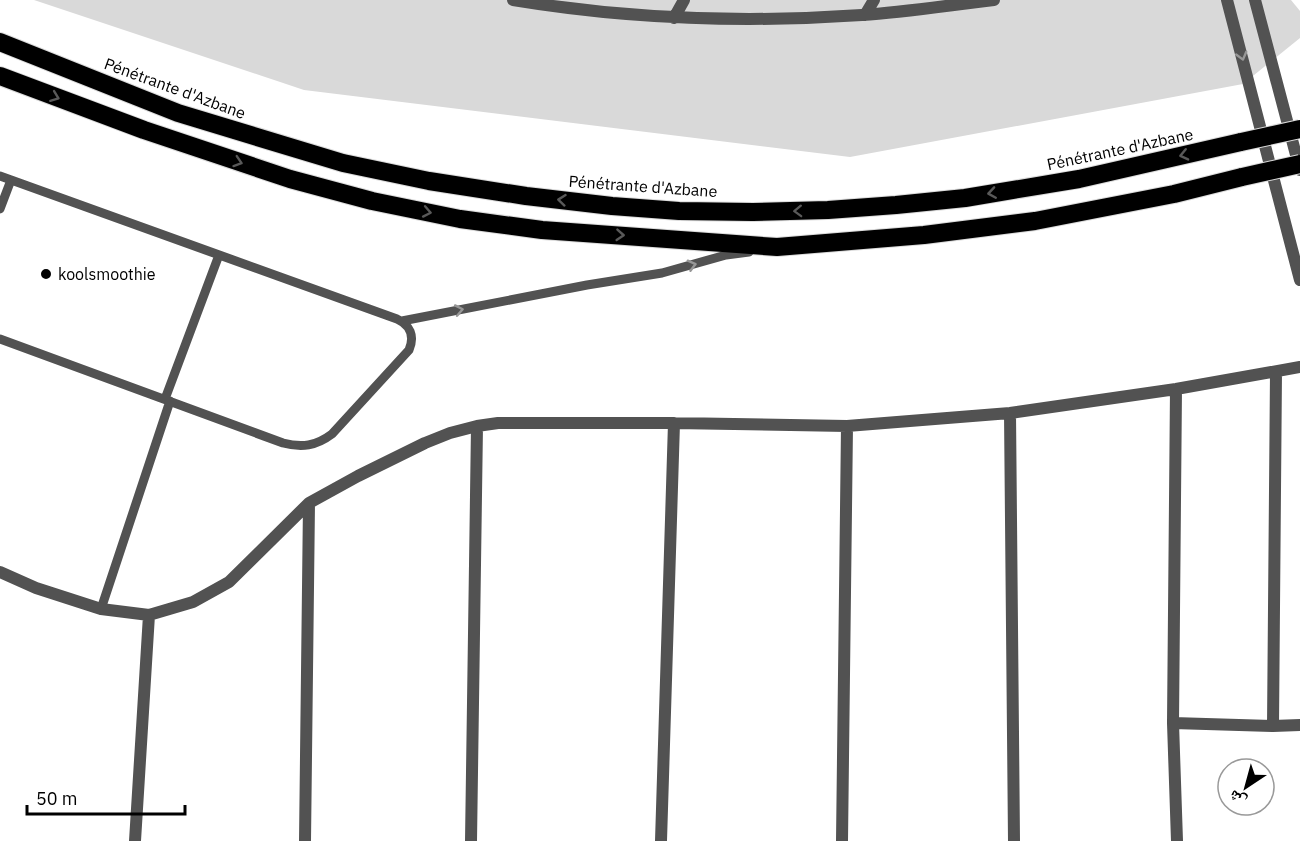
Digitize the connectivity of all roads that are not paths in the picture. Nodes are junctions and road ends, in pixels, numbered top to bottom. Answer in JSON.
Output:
{"nodes":[{"id":1,"x":513,"y":0,"type":"edge"},
{"id":2,"x":684,"y":0,"type":"edge"},
{"id":3,"x":874,"y":0,"type":"edge"},
{"id":4,"x":994,"y":0,"type":"edge"},
{"id":5,"x":1227,"y":0,"type":"edge"},
{"id":6,"x":1255,"y":0,"type":"edge"},
{"id":7,"x":865,"y":15,"type":"junction"},
{"id":8,"x":674,"y":18,"type":"junction"},
{"id":9,"x":0,"y":42,"type":"edge"},
{"id":10,"x":0,"y":76,"type":"edge"},
{"id":11,"x":1300,"y":129,"type":"edge"},
{"id":12,"x":1300,"y":164,"type":"edge"},
{"id":13,"x":1300,"y":171,"type":"edge"},
{"id":14,"x":0,"y":176,"type":"edge"},
{"id":15,"x":11,"y":180,"type":"junction"},
{"id":16,"x":0,"y":209,"type":"edge"},
{"id":17,"x":777,"y":247,"type":"junction"},
{"id":18,"x":219,"y":255,"type":"junction"},
{"id":19,"x":1300,"y":280,"type":"edge"},
{"id":20,"x":402,"y":321,"type":"junction"},
{"id":21,"x":0,"y":339,"type":"edge"},
{"id":22,"x":1300,"y":367,"type":"edge"},
{"id":23,"x":1276,"y":372,"type":"junction"},
{"id":24,"x":1176,"y":389,"type":"junction"},
{"id":25,"x":168,"y":400,"type":"junction"},
{"id":26,"x":1010,"y":413,"type":"junction"},
{"id":27,"x":674,"y":423,"type":"junction"},
{"id":28,"x":477,"y":426,"type":"junction"},
{"id":29,"x":847,"y":426,"type":"junction"},
{"id":30,"x":309,"y":503,"type":"junction"},
{"id":31,"x":0,"y":572,"type":"edge"},
{"id":32,"x":101,"y":609,"type":"junction"},
{"id":33,"x":149,"y":615,"type":"junction"},
{"id":34,"x":1173,"y":723,"type":"junction"},
{"id":35,"x":1300,"y":725,"type":"edge"},
{"id":36,"x":1273,"y":726,"type":"junction"},
{"id":37,"x":135,"y":841,"type":"edge"},
{"id":38,"x":305,"y":841,"type":"edge"},
{"id":39,"x":471,"y":841,"type":"edge"},
{"id":40,"x":661,"y":841,"type":"edge"},
{"id":41,"x":842,"y":841,"type":"edge"},
{"id":42,"x":1014,"y":841,"type":"edge"},
{"id":43,"x":1177,"y":841,"type":"edge"}],
"edges":[{"from":1,"to":8,"type":"street"},
{"from":2,"to":8,"type":"street"},
{"from":3,"to":7,"type":"street"},
{"from":4,"to":7,"type":"street"},
{"from":5,"to":19,"type":"street","one_way":true},
{"from":6,"to":13,"type":"street"},
{"from":7,"to":8,"type":"street"},
{"from":11,"to":9,"type":"highway","name":"Pénétrante d'Azbane","one_way":true,"bridge":true},
{"from":10,"to":17,"type":"highway","one_way":true},
{"from":12,"to":17,"type":"highway","bridge":true},
{"from":14,"to":15,"type":"lane"},
{"from":15,"to":16,"type":"lane"},
{"from":15,"to":18,"type":"lane"},
{"from":20,"to":17,"type":"lane","one_way":true},
{"from":18,"to":20,"type":"lane"},
{"from":18,"to":25,"type":"lane"},
{"from":20,"to":25,"type":"lane"},
{"from":21,"to":25,"type":"lane"},
{"from":22,"to":23,"type":"street"},
{"from":23,"to":24,"type":"street"},
{"from":23,"to":36,"type":"street"},
{"from":24,"to":26,"type":"street"},
{"from":24,"to":34,"type":"street"},
{"from":25,"to":32,"type":"lane"},
{"from":26,"to":29,"type":"street"},
{"from":26,"to":42,"type":"street"},
{"from":27,"to":28,"type":"street"},
{"from":27,"to":29,"type":"street"},
{"from":27,"to":40,"type":"street"},
{"from":28,"to":30,"type":"street"},
{"from":28,"to":39,"type":"street"},
{"from":29,"to":41,"type":"street"},
{"from":30,"to":33,"type":"street"},
{"from":30,"to":38,"type":"street"},
{"from":31,"to":32,"type":"street"},
{"from":32,"to":33,"type":"street"},
{"from":33,"to":37,"type":"street"},
{"from":34,"to":36,"type":"street"},
{"from":34,"to":43,"type":"street"},
{"from":35,"to":36,"type":"street"}]}
